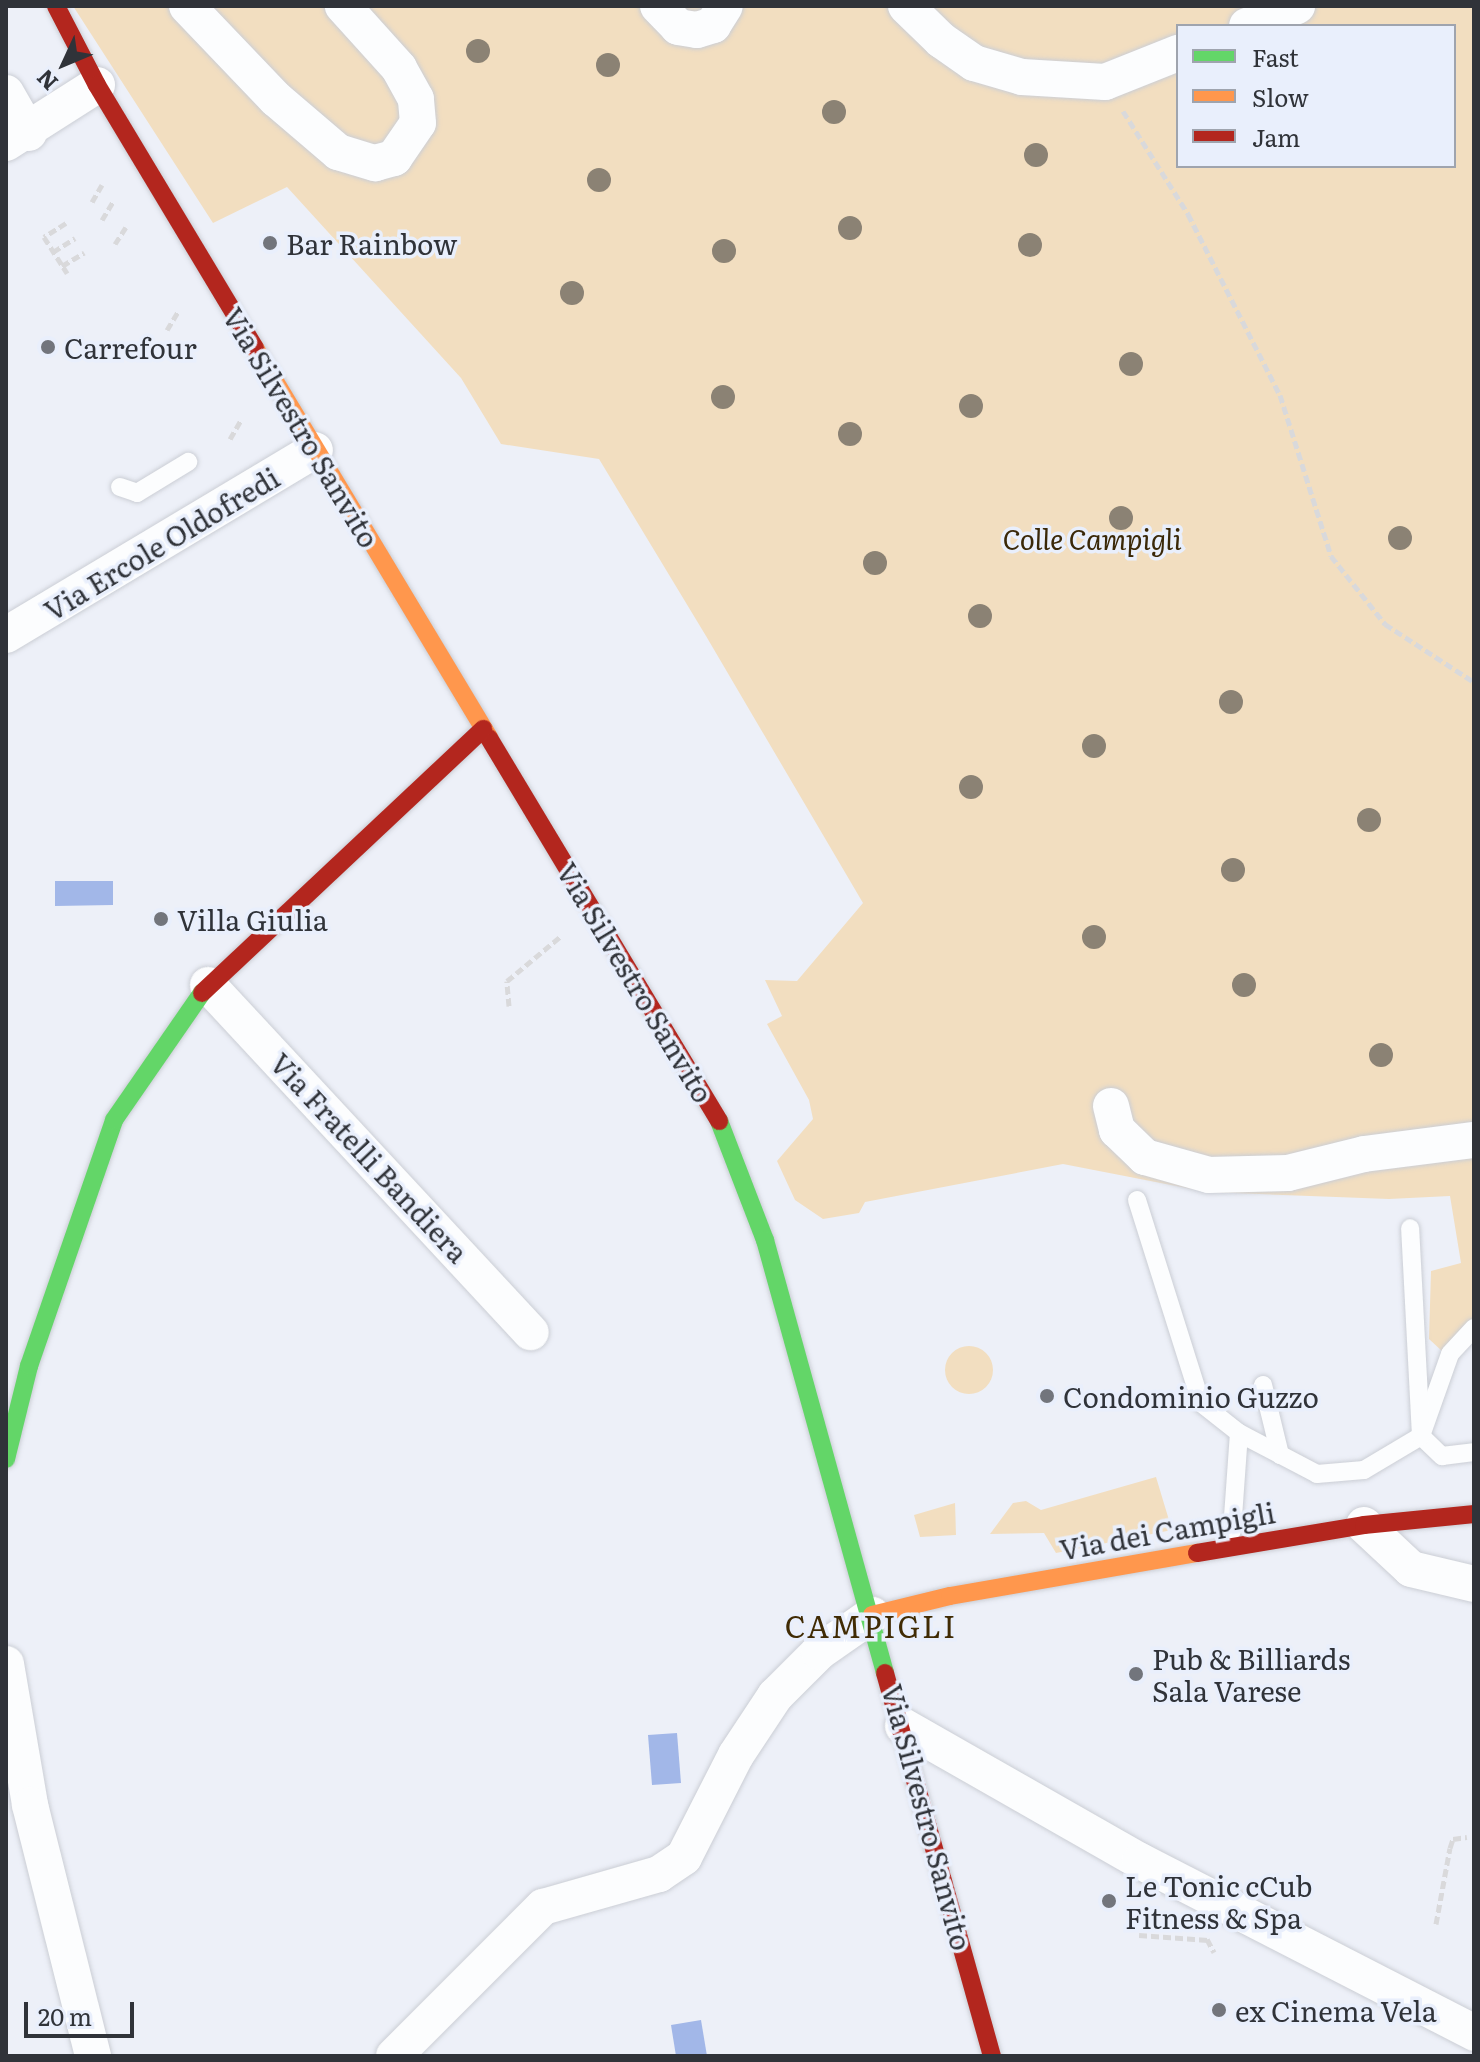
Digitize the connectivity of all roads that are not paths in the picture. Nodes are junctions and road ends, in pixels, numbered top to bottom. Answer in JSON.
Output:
{"nodes":[{"id":1,"x":56,"y":6,"type":"edge"},
{"id":2,"x":187,"y":6,"type":"edge"},
{"id":3,"x":343,"y":6,"type":"edge"},
{"id":4,"x":658,"y":6,"type":"edge"},
{"id":5,"x":725,"y":6,"type":"edge"},
{"id":6,"x":906,"y":6,"type":"edge"},
{"id":7,"x":1297,"y":6,"type":"edge"},
{"id":8,"x":1252,"y":24,"type":"edge"},
{"id":9,"x":1176,"y":54,"type":"edge"},
{"id":10,"x":97,"y":85,"type":"junction"},
{"id":11,"x":6,"y":93,"type":"edge"},
{"id":12,"x":18,"y":138,"type":"edge"},
{"id":13,"x":315,"y":450,"type":"junction"},
{"id":14,"x":188,"y":462,"type":"dead end"},
{"id":15,"x":120,"y":487,"type":"dead end"},
{"id":16,"x":6,"y":635,"type":"edge"},
{"id":17,"x":483,"y":729,"type":"junction"},
{"id":18,"x":208,"y":985,"type":"junction"},
{"id":19,"x":1111,"y":1106,"type":"dead end"},
{"id":20,"x":1474,"y":1140,"type":"edge"},
{"id":21,"x":1137,"y":1200,"type":"dead end"},
{"id":22,"x":1410,"y":1228,"type":"dead end"},
{"id":23,"x":1474,"y":1328,"type":"edge"},
{"id":24,"x":531,"y":1332,"type":"dead end"},
{"id":25,"x":1263,"y":1385,"type":"dead end"},
{"id":26,"x":1239,"y":1433,"type":"junction"},
{"id":27,"x":1421,"y":1436,"type":"junction"},
{"id":28,"x":1474,"y":1452,"type":"edge"},
{"id":29,"x":1280,"y":1455,"type":"junction"},
{"id":30,"x":6,"y":1459,"type":"edge"},
{"id":31,"x":1474,"y":1514,"type":"edge"},
{"id":32,"x":1364,"y":1525,"type":"junction"},
{"id":33,"x":1232,"y":1531,"type":"dead end"},
{"id":34,"x":1474,"y":1584,"type":"edge"},
{"id":35,"x":872,"y":1615,"type":"junction"},
{"id":36,"x":6,"y":1664,"type":"edge"},
{"id":37,"x":903,"y":1726,"type":"junction"},
{"id":38,"x":1474,"y":2033,"type":"edge"},
{"id":39,"x":93,"y":2056,"type":"edge"},
{"id":40,"x":394,"y":2056,"type":"edge"},
{"id":41,"x":992,"y":2056,"type":"edge"}],
"edges":[{"from":1,"to":10,"type":"main road","name":"Via Silvestro Sanvito"},
{"from":2,"to":3,"type":"street"},
{"from":4,"to":5,"type":"street"},
{"from":6,"to":9,"type":"street"},
{"from":7,"to":8,"type":"street"},
{"from":10,"to":12,"type":"street"},
{"from":10,"to":13,"type":"main road","name":"Via Silvestro Sanvito"},
{"from":11,"to":12,"type":"street"},
{"from":13,"to":16,"type":"street","name":"Via Ercole Oldofredi"},
{"from":13,"to":17,"type":"main road","name":"Via Silvestro Sanvito"},
{"from":14,"to":15,"type":"lane"},
{"from":17,"to":18,"type":"main road"},
{"from":17,"to":35,"type":"main road","name":"Via Silvestro Sanvito"},
{"from":18,"to":24,"type":"street","name":"Via Fratelli Bandiera"},
{"from":18,"to":30,"type":"main road"},
{"from":19,"to":20,"type":"street"},
{"from":21,"to":26,"type":"lane"},
{"from":22,"to":27,"type":"lane"},
{"from":23,"to":27,"type":"lane"},
{"from":25,"to":29,"type":"lane"},
{"from":26,"to":29,"type":"lane"},
{"from":26,"to":33,"type":"lane"},
{"from":27,"to":28,"type":"lane"},
{"from":27,"to":29,"type":"lane"},
{"from":31,"to":32,"type":"main road","name":"Via dei Campigli"},
{"from":32,"to":34,"type":"street"},
{"from":32,"to":35,"type":"main road","name":"Via dei Campigli"},
{"from":35,"to":37,"type":"main road","name":"Via Silvestro Sanvito"},
{"from":35,"to":40,"type":"street"},
{"from":36,"to":39,"type":"street"},
{"from":37,"to":38,"type":"street"},
{"from":37,"to":41,"type":"main road","name":"Via Silvestro Sanvito"}]}
